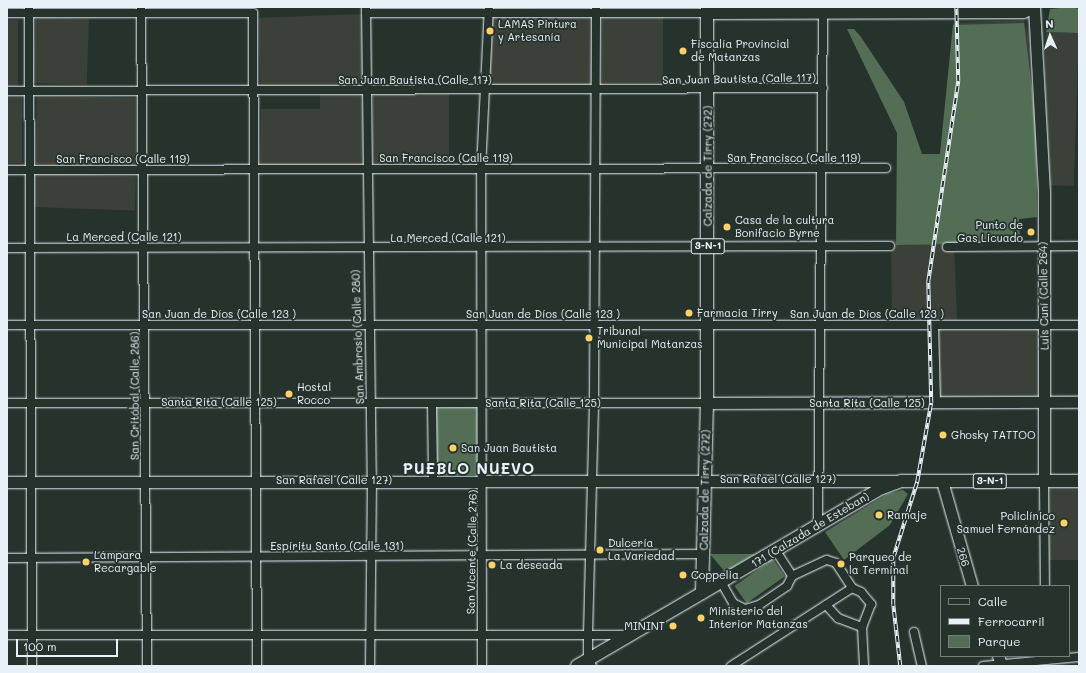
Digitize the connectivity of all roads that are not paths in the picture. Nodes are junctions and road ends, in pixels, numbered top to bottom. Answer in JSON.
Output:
{"nodes":[{"id":1,"x":1034,"y":7,"type":"edge"},
{"id":2,"x":29,"y":10,"type":"edge"},
{"id":3,"x":141,"y":10,"type":"edge"},
{"id":4,"x":366,"y":10,"type":"edge"},
{"id":5,"x":489,"y":10,"type":"edge"},
{"id":6,"x":596,"y":10,"type":"edge"},
{"id":7,"x":707,"y":10,"type":"edge"},
{"id":8,"x":823,"y":10,"type":"edge"},
{"id":9,"x":7,"y":13,"type":"edge"},
{"id":10,"x":823,"y":88,"type":"junction"},
{"id":11,"x":708,"y":89,"type":"junction"},
{"id":12,"x":7,"y":91,"type":"edge"},
{"id":13,"x":29,"y":91,"type":"junction"},
{"id":14,"x":141,"y":91,"type":"junction"},
{"id":15,"x":254,"y":91,"type":"junction"},
{"id":16,"x":368,"y":91,"type":"junction"},
{"id":17,"x":484,"y":91,"type":"junction"},
{"id":18,"x":596,"y":91,"type":"junction"},
{"id":19,"x":595,"y":168,"type":"junction"},
{"id":20,"x":886,"y":168,"type":"dead end"},
{"id":21,"x":481,"y":169,"type":"junction"},
{"id":22,"x":708,"y":169,"type":"junction"},
{"id":23,"x":824,"y":169,"type":"junction"},
{"id":24,"x":7,"y":170,"type":"edge"},
{"id":25,"x":30,"y":170,"type":"junction"},
{"id":26,"x":141,"y":170,"type":"junction"},
{"id":27,"x":255,"y":170,"type":"junction"},
{"id":28,"x":367,"y":170,"type":"junction"},
{"id":29,"x":1043,"y":245,"type":"junction"},
{"id":30,"x":822,"y":246,"type":"junction"},
{"id":31,"x":890,"y":246,"type":"dead end"},
{"id":32,"x":1079,"y":246,"type":"edge"},
{"id":33,"x":947,"y":247,"type":"dead end"},
{"id":34,"x":7,"y":248,"type":"edge"},
{"id":35,"x":30,"y":248,"type":"junction"},
{"id":36,"x":143,"y":248,"type":"junction"},
{"id":37,"x":255,"y":248,"type":"junction"},
{"id":38,"x":480,"y":248,"type":"junction"},
{"id":39,"x":708,"y":248,"type":"junction"},
{"id":40,"x":367,"y":249,"type":"junction"},
{"id":41,"x":595,"y":249,"type":"junction"},
{"id":42,"x":7,"y":324,"type":"edge"},
{"id":43,"x":29,"y":325,"type":"junction"},
{"id":44,"x":146,"y":325,"type":"junction"},
{"id":45,"x":254,"y":325,"type":"junction"},
{"id":46,"x":368,"y":325,"type":"junction"},
{"id":47,"x":481,"y":325,"type":"junction"},
{"id":48,"x":594,"y":325,"type":"junction"},
{"id":49,"x":707,"y":325,"type":"junction"},
{"id":50,"x":819,"y":325,"type":"junction"},
{"id":51,"x":934,"y":325,"type":"junction"},
{"id":52,"x":1079,"y":325,"type":"edge"},
{"id":53,"x":1045,"y":326,"type":"junction"},
{"id":54,"x":146,"y":402,"type":"junction"},
{"id":55,"x":256,"y":402,"type":"junction"},
{"id":56,"x":371,"y":402,"type":"junction"},
{"id":57,"x":818,"y":402,"type":"junction"},
{"id":58,"x":1079,"y":402,"type":"edge"},
{"id":59,"x":7,"y":403,"type":"edge"},
{"id":60,"x":29,"y":403,"type":"junction"},
{"id":61,"x":432,"y":403,"type":"junction"},
{"id":62,"x":482,"y":403,"type":"junction"},
{"id":63,"x":594,"y":403,"type":"junction"},
{"id":64,"x":707,"y":403,"type":"junction"},
{"id":65,"x":936,"y":403,"type":"junction"},
{"id":66,"x":1044,"y":403,"type":"junction"},
{"id":67,"x":257,"y":479,"type":"junction"},
{"id":68,"x":484,"y":479,"type":"junction"},
{"id":69,"x":705,"y":479,"type":"junction"},
{"id":70,"x":817,"y":479,"type":"junction"},
{"id":71,"x":372,"y":480,"type":"junction"},
{"id":72,"x":432,"y":480,"type":"junction"},
{"id":73,"x":591,"y":480,"type":"junction"},
{"id":74,"x":146,"y":481,"type":"junction"},
{"id":75,"x":901,"y":481,"type":"junction"},
{"id":76,"x":1044,"y":481,"type":"junction"},
{"id":77,"x":1079,"y":481,"type":"edge"},
{"id":78,"x":7,"y":482,"type":"edge"},
{"id":79,"x":30,"y":482,"type":"junction"},
{"id":80,"x":942,"y":482,"type":"junction"},
{"id":81,"x":818,"y":526,"type":"junction"},
{"id":82,"x":776,"y":551,"type":"junction"},
{"id":83,"x":590,"y":556,"type":"junction"},
{"id":84,"x":145,"y":557,"type":"junction"},
{"id":85,"x":258,"y":557,"type":"junction"},
{"id":86,"x":372,"y":557,"type":"junction"},
{"id":87,"x":484,"y":557,"type":"junction"},
{"id":88,"x":7,"y":558,"type":"edge"},
{"id":89,"x":31,"y":558,"type":"junction"},
{"id":90,"x":704,"y":560,"type":"junction"},
{"id":91,"x":792,"y":576,"type":"junction"},
{"id":92,"x":719,"y":583,"type":"junction"},
{"id":93,"x":972,"y":585,"type":"edge"},
{"id":94,"x":1045,"y":585,"type":"edge"},
{"id":95,"x":852,"y":588,"type":"junction"},
{"id":96,"x":702,"y":593,"type":"junction"},
{"id":97,"x":826,"y":604,"type":"junction"},
{"id":98,"x":862,"y":627,"type":"junction"},
{"id":99,"x":914,"y":632,"type":"dead end"},
{"id":100,"x":482,"y":633,"type":"junction"},
{"id":101,"x":371,"y":634,"type":"junction"},
{"id":102,"x":588,"y":634,"type":"junction"},
{"id":103,"x":7,"y":635,"type":"edge"},
{"id":104,"x":32,"y":635,"type":"junction"},
{"id":105,"x":146,"y":635,"type":"junction"},
{"id":106,"x":257,"y":635,"type":"junction"},
{"id":107,"x":627,"y":635,"type":"junction"},
{"id":108,"x":1056,"y":657,"type":"edge"},
{"id":109,"x":1079,"y":657,"type":"edge"},
{"id":110,"x":1001,"y":662,"type":"edge"},
{"id":111,"x":590,"y":663,"type":"edge"},
{"id":112,"x":32,"y":666,"type":"edge"},
{"id":113,"x":147,"y":666,"type":"edge"},
{"id":114,"x":257,"y":666,"type":"edge"},
{"id":115,"x":370,"y":666,"type":"edge"},
{"id":116,"x":482,"y":666,"type":"edge"},
{"id":117,"x":577,"y":666,"type":"edge"},
{"id":118,"x":731,"y":666,"type":"edge"},
{"id":119,"x":864,"y":666,"type":"edge"},
{"id":120,"x":922,"y":666,"type":"edge"},
{"id":121,"x":983,"y":666,"type":"edge"}],
"edges":[{"from":1,"to":8,"type":"street"},
{"from":1,"to":29,"type":"street","name":"Luis Cuní (Calle 264)"},
{"from":2,"to":3,"type":"street"},
{"from":2,"to":9,"type":"street"},
{"from":2,"to":13,"type":"street"},
{"from":3,"to":14,"type":"street","name":"San Critóbal (Calle 286)"},
{"from":3,"to":15,"type":"street"},
{"from":4,"to":5,"type":"street"},
{"from":4,"to":16,"type":"street","name":"San Ambrosio (Calle 280)"},
{"from":5,"to":6,"type":"street"},
{"from":5,"to":17,"type":"street","name":"San Vicente (Calle 276)"},
{"from":6,"to":7,"type":"street"},
{"from":6,"to":18,"type":"street"},
{"from":7,"to":8,"type":"street"},
{"from":7,"to":11,"type":"main road","name":"Calzada de Tirry (272)","number":"3-N-1"},
{"from":8,"to":10,"type":"street"},
{"from":10,"to":11,"type":"street","name":"San Juan Bautista (Calle 117)"},
{"from":10,"to":23,"type":"street"},
{"from":11,"to":18,"type":"street","name":"San Juan Bautista (Calle 117)"},
{"from":11,"to":22,"type":"main road","name":"Calzada de Tirry (272)","number":"3-N-1"},
{"from":12,"to":13,"type":"street","name":"San Juan Bautista (Calle 117)"},
{"from":13,"to":14,"type":"street","name":"San Juan Bautista (Calle 117)"},
{"from":13,"to":25,"type":"street"},
{"from":14,"to":15,"type":"street","name":"San Juan Bautista (Calle 117)"},
{"from":14,"to":26,"type":"street","name":"San Critóbal (Calle 286)"},
{"from":15,"to":16,"type":"street","name":"San Juan Bautista (Calle 117)"},
{"from":15,"to":27,"type":"street"},
{"from":16,"to":17,"type":"street","name":"San Juan Bautista (Calle 117)"},
{"from":16,"to":28,"type":"street","name":"San Ambrosio (Calle 280)"},
{"from":17,"to":18,"type":"street","name":"San Juan Bautista (Calle 117)"},
{"from":17,"to":21,"type":"street","name":"San Vicente (Calle 276)"},
{"from":18,"to":19,"type":"street"},
{"from":19,"to":21,"type":"street","name":"San Francisco (Calle 119)"},
{"from":19,"to":22,"type":"street","name":"San Francisco (Calle 119)"},
{"from":19,"to":41,"type":"street"},
{"from":20,"to":23,"type":"street","name":"San Francisco (Calle 119)"},
{"from":21,"to":28,"type":"street","name":"San Francisco (Calle 119)"},
{"from":21,"to":38,"type":"street","name":"San Vicente (Calle 276)"},
{"from":22,"to":23,"type":"street","name":"San Francisco (Calle 119)"},
{"from":22,"to":39,"type":"main road","name":"Calzada de Tirry (272)","number":"3-N-1"},
{"from":23,"to":30,"type":"street"},
{"from":24,"to":25,"type":"street","name":"San Francisco (Calle 119)"},
{"from":25,"to":26,"type":"street","name":"San Francisco (Calle 119)"},
{"from":25,"to":35,"type":"street"},
{"from":26,"to":27,"type":"street","name":"San Francisco (Calle 119)"},
{"from":26,"to":36,"type":"street","name":"San Critóbal (Calle 286)"},
{"from":27,"to":28,"type":"street","name":"San Francisco (Calle 119)"},
{"from":27,"to":37,"type":"street"},
{"from":28,"to":40,"type":"street","name":"San Ambrosio (Calle 280)"},
{"from":29,"to":32,"type":"street"},
{"from":29,"to":33,"type":"street"},
{"from":29,"to":53,"type":"street","name":"Luis Cuní (Calle 264)"},
{"from":30,"to":31,"type":"street","name":"La Merced (Calle 121)"},
{"from":30,"to":39,"type":"street","name":"La Merced (Calle 121)"},
{"from":30,"to":50,"type":"street"},
{"from":34,"to":35,"type":"street","name":"La Merced (Calle 121)"},
{"from":35,"to":36,"type":"street","name":"La Merced (Calle 121)"},
{"from":35,"to":43,"type":"street"},
{"from":36,"to":37,"type":"street","name":"La Merced (Calle 121)"},
{"from":36,"to":44,"type":"street","name":"San Critóbal (Calle 286)"},
{"from":37,"to":40,"type":"street","name":"La Merced (Calle 121)"},
{"from":37,"to":45,"type":"street"},
{"from":38,"to":40,"type":"street","name":"La Merced (Calle 121)"},
{"from":38,"to":41,"type":"street","name":"La Merced (Calle 121)"},
{"from":38,"to":47,"type":"street","name":"San Vicente (Calle 276)"},
{"from":39,"to":41,"type":"street","name":"La Merced (Calle 121)"},
{"from":39,"to":49,"type":"main road","name":"Calzada de Tirry (272)","number":"3-N-1"},
{"from":40,"to":46,"type":"street","name":"San Ambrosio (Calle 280)"},
{"from":41,"to":48,"type":"street"},
{"from":42,"to":43,"type":"street","name":"San Juan de Díos (Calle 123 )"},
{"from":43,"to":44,"type":"street","name":"San Juan de Díos (Calle 123 )"},
{"from":43,"to":60,"type":"street"},
{"from":44,"to":45,"type":"street","name":"San Juan de Díos (Calle 123 )"},
{"from":44,"to":54,"type":"street","name":"San Critóbal (Calle 286)"},
{"from":45,"to":46,"type":"street","name":"San Juan de Díos (Calle 123 )"},
{"from":45,"to":55,"type":"street"},
{"from":46,"to":47,"type":"street","name":"San Juan de Díos (Calle 123 )"},
{"from":46,"to":56,"type":"street","name":"San Ambrosio (Calle 280)"},
{"from":47,"to":48,"type":"street","name":"San Juan de Díos (Calle 123 )"},
{"from":47,"to":62,"type":"street","name":"San Vicente (Calle 276)"},
{"from":48,"to":49,"type":"street","name":"San Juan de Díos (Calle 123 )"},
{"from":48,"to":63,"type":"street"},
{"from":49,"to":50,"type":"street","name":"San Juan de Díos (Calle 123 )"},
{"from":49,"to":64,"type":"main road","name":"Calzada de Tirry (272)","number":"3-N-1"},
{"from":50,"to":51,"type":"street","name":"San Juan de Díos (Calle 123 )"},
{"from":50,"to":57,"type":"street"},
{"from":51,"to":53,"type":"street","name":"San Juan de Díos (Calle 123 )"},
{"from":51,"to":65,"type":"street"},
{"from":52,"to":53,"type":"street","name":"San Juan de Díos (Calle 123 )"},
{"from":53,"to":66,"type":"street","name":"Luis Cuní (Calle 264)"},
{"from":54,"to":55,"type":"street","name":"Santa Rita (Calle 125)"},
{"from":54,"to":60,"type":"street","name":"Santa Rita (Calle 125)"},
{"from":54,"to":74,"type":"street","name":"San Critóbal (Calle 286)"},
{"from":55,"to":56,"type":"street","name":"Santa Rita (Calle 125)"},
{"from":55,"to":67,"type":"street"},
{"from":56,"to":61,"type":"street","name":"Santa Rita (Calle 125)"},
{"from":56,"to":71,"type":"street","name":"San Ambrosio (Calle 280)"},
{"from":57,"to":64,"type":"street","name":"Santa Rita (Calle 125)"},
{"from":57,"to":65,"type":"street","name":"Santa Rita (Calle 125)"},
{"from":57,"to":70,"type":"street"},
{"from":58,"to":66,"type":"street","name":"Santa Rita (Calle 125)"},
{"from":59,"to":60,"type":"street","name":"Santa Rita (Calle 125)"},
{"from":60,"to":79,"type":"street"},
{"from":61,"to":62,"type":"street","name":"Santa Rita (Calle 125)"},
{"from":61,"to":72,"type":"street"},
{"from":62,"to":63,"type":"street","name":"Santa Rita (Calle 125)"},
{"from":62,"to":68,"type":"street","name":"San Vicente (Calle 276)"},
{"from":63,"to":64,"type":"street","name":"Santa Rita (Calle 125)"},
{"from":63,"to":73,"type":"street"},
{"from":64,"to":69,"type":"main road","name":"Calzada de Tirry (272)","number":"3-N-1"},
{"from":65,"to":66,"type":"street","name":"Santa Rita (Calle 125)"},
{"from":66,"to":76,"type":"street","name":"Luis Cuní (Calle 264)"},
{"from":67,"to":71,"type":"street","name":"San Rafael (Calle 127)"},
{"from":67,"to":74,"type":"street","name":"San Rafael (Calle 127)"},
{"from":67,"to":85,"type":"street"},
{"from":68,"to":72,"type":"street","name":"San Rafael (Calle 127)"},
{"from":68,"to":73,"type":"street","name":"San Rafael (Calle 127)"},
{"from":68,"to":87,"type":"street","name":"San Vicente (Calle 276)"},
{"from":69,"to":70,"type":"street","name":"San Rafael (Calle 127)"},
{"from":69,"to":73,"type":"street","name":"San Rafael (Calle 127)"},
{"from":69,"to":90,"type":"main road","name":"Calzada de Tirry (272)","number":"3-N-1"},
{"from":70,"to":75,"type":"street","name":"San Rafael (Calle 127)"},
{"from":70,"to":81,"type":"street"},
{"from":71,"to":72,"type":"street","name":"San Rafael (Calle 127)"},
{"from":71,"to":86,"type":"street","name":"San Ambrosio (Calle 280)"},
{"from":73,"to":83,"type":"street"},
{"from":74,"to":79,"type":"street","name":"San Rafael (Calle 127)"},
{"from":74,"to":84,"type":"street","name":"San Critóbal (Calle 286)"},
{"from":75,"to":80,"type":"main road","number":"3-N-1"},
{"from":75,"to":81,"type":"main road","name":"171 (Calzada de Esteban)","number":"3-N-1"},
{"from":76,"to":77,"type":"main road","number":"3-N-1"},
{"from":76,"to":80,"type":"main road","number":"3-N-1"},
{"from":76,"to":94,"type":"street","name":"Luis Cuní (Calle 264)"},
{"from":78,"to":79,"type":"street","name":"San Rafael (Calle 127)"},
{"from":79,"to":89,"type":"street"},
{"from":80,"to":93,"type":"street","name":"266"},
{"from":81,"to":82,"type":"main road","name":"171 (Calzada de Esteban)","number":"3-N-1"},
{"from":82,"to":91,"type":"street"},
{"from":82,"to":92,"type":"main road","name":"171 (Calzada de Esteban)","number":"3-N-1"},
{"from":83,"to":87,"type":"street","name":"Espíritu Santo (Calle 131)"},
{"from":83,"to":90,"type":"street","name":"Espíritu Santo (Calle 131)"},
{"from":83,"to":102,"type":"street"},
{"from":84,"to":85,"type":"street","name":"Espíritu Santo (Calle 131)"},
{"from":84,"to":89,"type":"street","name":"Espíritu Santo (Calle 131)"},
{"from":84,"to":105,"type":"street","name":"San Critóbal (Calle 286)"},
{"from":85,"to":86,"type":"street","name":"Espíritu Santo (Calle 131)"},
{"from":85,"to":106,"type":"street"},
{"from":86,"to":87,"type":"street","name":"Espíritu Santo (Calle 131)"},
{"from":86,"to":101,"type":"street","name":"San Ambrosio (Calle 280)"},
{"from":87,"to":100,"type":"street","name":"San Vicente (Calle 276)"},
{"from":88,"to":89,"type":"street","name":"Espíritu Santo (Calle 131)"},
{"from":89,"to":104,"type":"street"},
{"from":90,"to":92,"type":"main road","number":"3-N-1"},
{"from":90,"to":96,"type":"main road","number":"3-N-1"},
{"from":91,"to":92,"type":"street"},
{"from":91,"to":95,"type":"street"},
{"from":92,"to":96,"type":"main road","name":"171 (Calzada de Esteban)","number":"3-N-1"},
{"from":95,"to":97,"type":"street"},
{"from":95,"to":98,"type":"street"},
{"from":96,"to":107,"type":"main road","name":"171 (Calzada de Esteban)"},
{"from":97,"to":98,"type":"street"},
{"from":97,"to":118,"type":"street"},
{"from":98,"to":119,"type":"street"},
{"from":99,"to":120,"type":"street"},
{"from":100,"to":101,"type":"street"},
{"from":100,"to":102,"type":"street"},
{"from":100,"to":116,"type":"street","name":"San Vicente (Calle 276)"},
{"from":101,"to":106,"type":"street"},
{"from":101,"to":115,"type":"street","name":"San Ambrosio (Calle 280)"},
{"from":102,"to":107,"type":"street"},
{"from":102,"to":111,"type":"street"},
{"from":103,"to":104,"type":"street"},
{"from":104,"to":105,"type":"street"},
{"from":104,"to":112,"type":"street"},
{"from":105,"to":106,"type":"street"},
{"from":105,"to":113,"type":"street","name":"San Critóbal (Calle 286)"},
{"from":106,"to":114,"type":"street"},
{"from":107,"to":111,"type":"main road","name":"171 (Calzada de Esteban)"},
{"from":108,"to":109,"type":"street"},
{"from":108,"to":110,"type":"street"},
{"from":110,"to":121,"type":"street"},
{"from":111,"to":117,"type":"main road","name":"171 (Calzada de Esteban)"}]}
